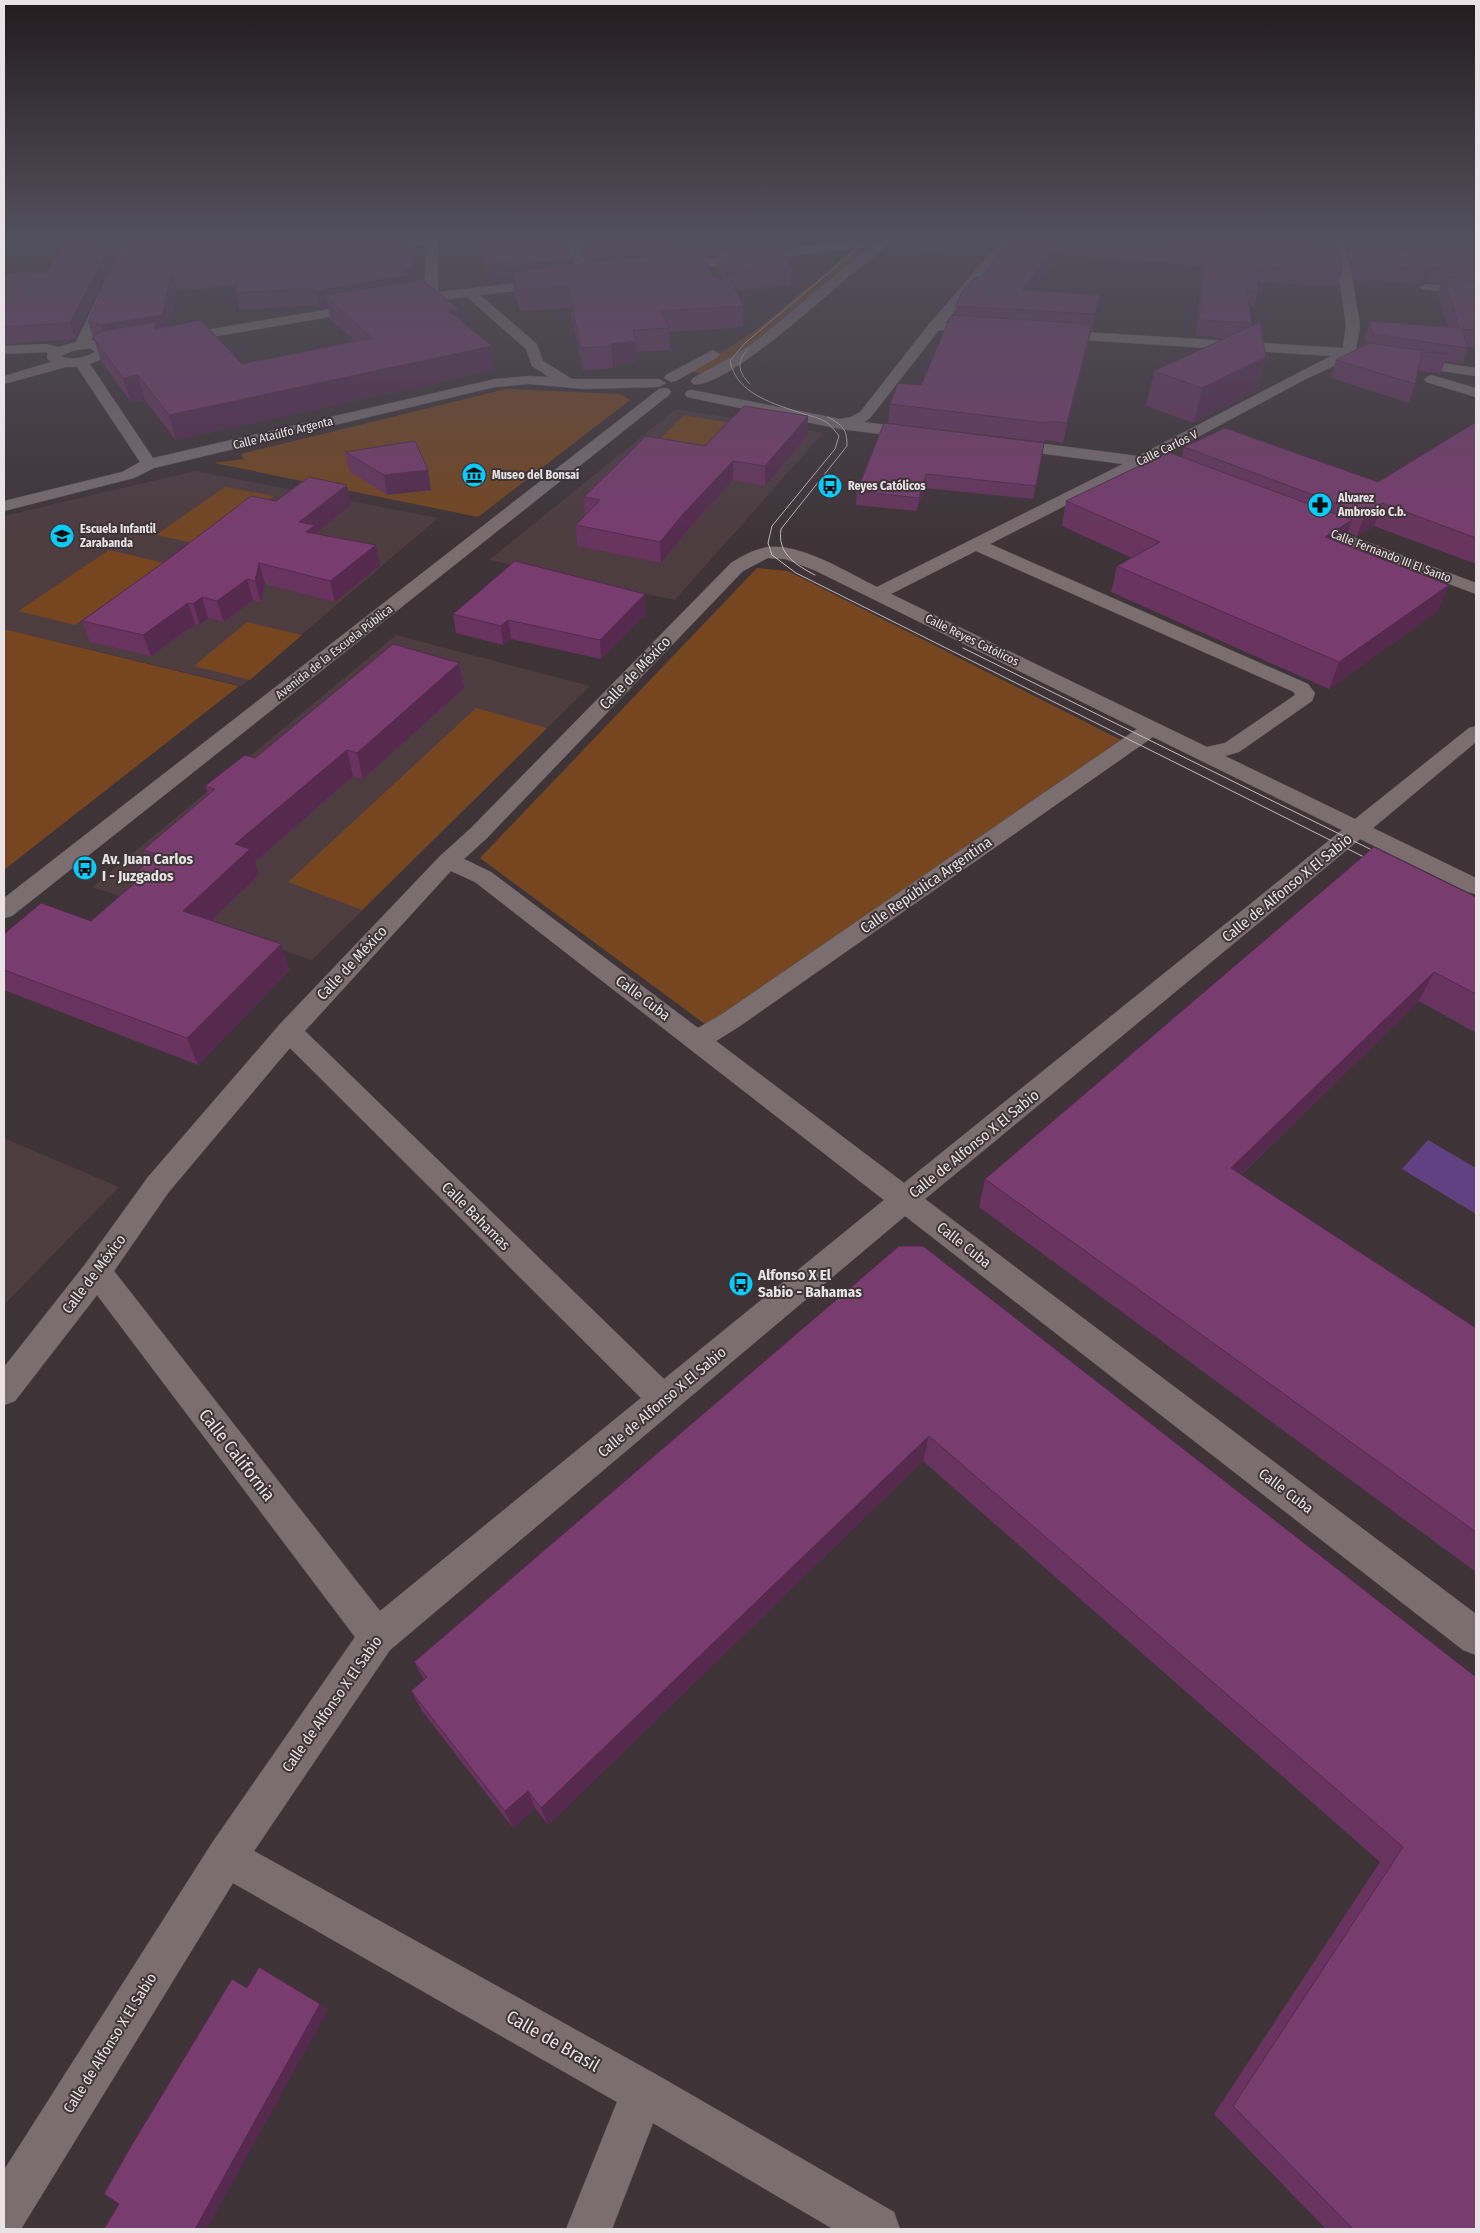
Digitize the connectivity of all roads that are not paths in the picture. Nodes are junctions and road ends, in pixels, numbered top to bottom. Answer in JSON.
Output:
{"nodes":[{"id":1,"x":83,"y":341,"type":"edge"},
{"id":2,"x":525,"y":341,"type":"edge"},
{"id":3,"x":764,"y":341,"type":"edge"},
{"id":4,"x":923,"y":341,"type":"edge"},
{"id":5,"x":1166,"y":341,"type":"edge"},
{"id":6,"x":1350,"y":341,"type":"edge"},
{"id":7,"x":82,"y":344,"type":"junction"},
{"id":8,"x":722,"y":349,"type":"dead end"},
{"id":9,"x":4,"y":350,"type":"edge"},
{"id":10,"x":1348,"y":353,"type":"junction"},
{"id":11,"x":69,"y":358,"type":"junction"},
{"id":12,"x":537,"y":363,"type":"junction"},
{"id":13,"x":1476,"y":372,"type":"edge"},
{"id":14,"x":4,"y":380,"type":"edge"},
{"id":15,"x":495,"y":383,"type":"junction"},
{"id":16,"x":567,"y":383,"type":"junction"},
{"id":17,"x":664,"y":385,"type":"junction"},
{"id":18,"x":695,"y":387,"type":"junction"},
{"id":19,"x":1476,"y":393,"type":"edge"},
{"id":20,"x":840,"y":424,"type":"junction"},
{"id":21,"x":938,"y":436,"type":"edge"},
{"id":22,"x":995,"y":443,"type":"edge"},
{"id":23,"x":1139,"y":461,"type":"junction"},
{"id":24,"x":149,"y":464,"type":"junction"},
{"id":25,"x":1194,"y":482,"type":"edge"},
{"id":26,"x":4,"y":506,"type":"edge"},
{"id":27,"x":1294,"y":520,"type":"edge"},
{"id":28,"x":975,"y":544,"type":"junction"},
{"id":29,"x":737,"y":567,"type":"joint"},
{"id":30,"x":1476,"y":588,"type":"edge"},
{"id":31,"x":879,"y":593,"type":"junction"},
{"id":32,"x":1152,"y":728,"type":"junction"},
{"id":33,"x":1476,"y":732,"type":"edge"},
{"id":34,"x":1205,"y":754,"type":"junction"},
{"id":35,"x":1358,"y":830,"type":"junction"},
{"id":36,"x":448,"y":861,"type":"junction"},
{"id":37,"x":1476,"y":887,"type":"edge"},
{"id":38,"x":4,"y":910,"type":"edge"},
{"id":39,"x":289,"y":1031,"type":"junction"},
{"id":40,"x":698,"y":1040,"type":"junction"},
{"id":41,"x":905,"y":1199,"type":"junction"},
{"id":42,"x":96,"y":1272,"type":"junction"},
{"id":43,"x":4,"y":1391,"type":"edge"},
{"id":44,"x":664,"y":1400,"type":"junction"},
{"id":45,"x":377,"y":1637,"type":"junction"},
{"id":46,"x":1476,"y":1637,"type":"edge"},
{"id":47,"x":226,"y":1857,"type":"junction"},
{"id":48,"x":643,"y":2092,"type":"junction"},
{"id":49,"x":4,"y":2212,"type":"edge"},
{"id":50,"x":589,"y":2229,"type":"edge"},
{"id":51,"x":877,"y":2229,"type":"edge"}],
"edges":[{"from":1,"to":7,"type":"street"},
{"from":2,"to":12,"type":"street"},
{"from":3,"to":18,"type":"street"},
{"from":4,"to":20,"type":"street"},
{"from":5,"to":10,"type":"street"},
{"from":6,"to":10,"type":"street"},
{"from":7,"to":11,"type":"street"},
{"from":7,"to":11,"type":"street"},
{"from":8,"to":17,"type":"street","name":"Avenida de la Escuela Pública"},
{"from":9,"to":11,"type":"street"},
{"from":10,"to":13,"type":"street"},
{"from":10,"to":19,"type":"street"},
{"from":10,"to":23,"type":"street","name":"Calle Carlos V"},
{"from":11,"to":14,"type":"street"},
{"from":11,"to":24,"type":"street"},
{"from":12,"to":15,"type":"street"},
{"from":12,"to":16,"type":"street"},
{"from":15,"to":16,"type":"street","name":"Calle Ataúlfo Argenta"},
{"from":15,"to":24,"type":"street","name":"Calle Ataúlfo Argenta"},
{"from":16,"to":17,"type":"street"},
{"from":17,"to":18,"type":"street"},
{"from":17,"to":38,"type":"street","name":"Avenida de la Escuela Pública"},
{"from":18,"to":20,"type":"street"},
{"from":20,"to":21,"type":"street"},
{"from":22,"to":23,"type":"street"},
{"from":23,"to":25,"type":"street"},
{"from":23,"to":28,"type":"street","name":"Calle Carlos V"},
{"from":24,"to":26,"type":"street","name":"Calle Ataúlfo Argenta"},
{"from":27,"to":30,"type":"street","name":"Calle Fernando III El Santo"},
{"from":28,"to":31,"type":"street","name":"Calle Carlos V"},
{"from":28,"to":34,"type":"street"},
{"from":29,"to":31,"type":"street","name":"Calle Reyes Católicos"},
{"from":29,"to":36,"type":"street","name":"Calle de México"},
{"from":31,"to":32,"type":"street","name":"Calle Reyes Católicos"},
{"from":32,"to":34,"type":"street","name":"Calle Reyes Católicos"},
{"from":32,"to":40,"type":"street","name":"Calle República Argentina"},
{"from":33,"to":35,"type":"street","name":"Calle de Alfonso X El Sabio"},
{"from":34,"to":35,"type":"street","name":"Calle Reyes Católicos"},
{"from":35,"to":37,"type":"street","name":"Calle Reyes Católicos"},
{"from":35,"to":41,"type":"street","name":"Calle de Alfonso X El Sabio"},
{"from":36,"to":39,"type":"street","name":"Calle de México"},
{"from":36,"to":40,"type":"street","name":"Calle Cuba"},
{"from":39,"to":42,"type":"street","name":"Calle de México"},
{"from":39,"to":44,"type":"street","name":"Calle Bahamas"},
{"from":40,"to":41,"type":"street","name":"Calle Cuba"},
{"from":41,"to":44,"type":"street","name":"Calle de Alfonso X El Sabio"},
{"from":41,"to":46,"type":"street","name":"Calle Cuba"},
{"from":42,"to":43,"type":"street","name":"Calle de México"},
{"from":42,"to":45,"type":"street","name":"Calle California"},
{"from":44,"to":45,"type":"street","name":"Calle de Alfonso X El Sabio"},
{"from":45,"to":47,"type":"street","name":"Calle de Alfonso X El Sabio"},
{"from":47,"to":48,"type":"street","name":"Calle de Brasil"},
{"from":47,"to":49,"type":"street","name":"Calle de Alfonso X El Sabio"},
{"from":48,"to":50,"type":"street"},
{"from":48,"to":51,"type":"street","name":"Calle de Brasil"}]}
